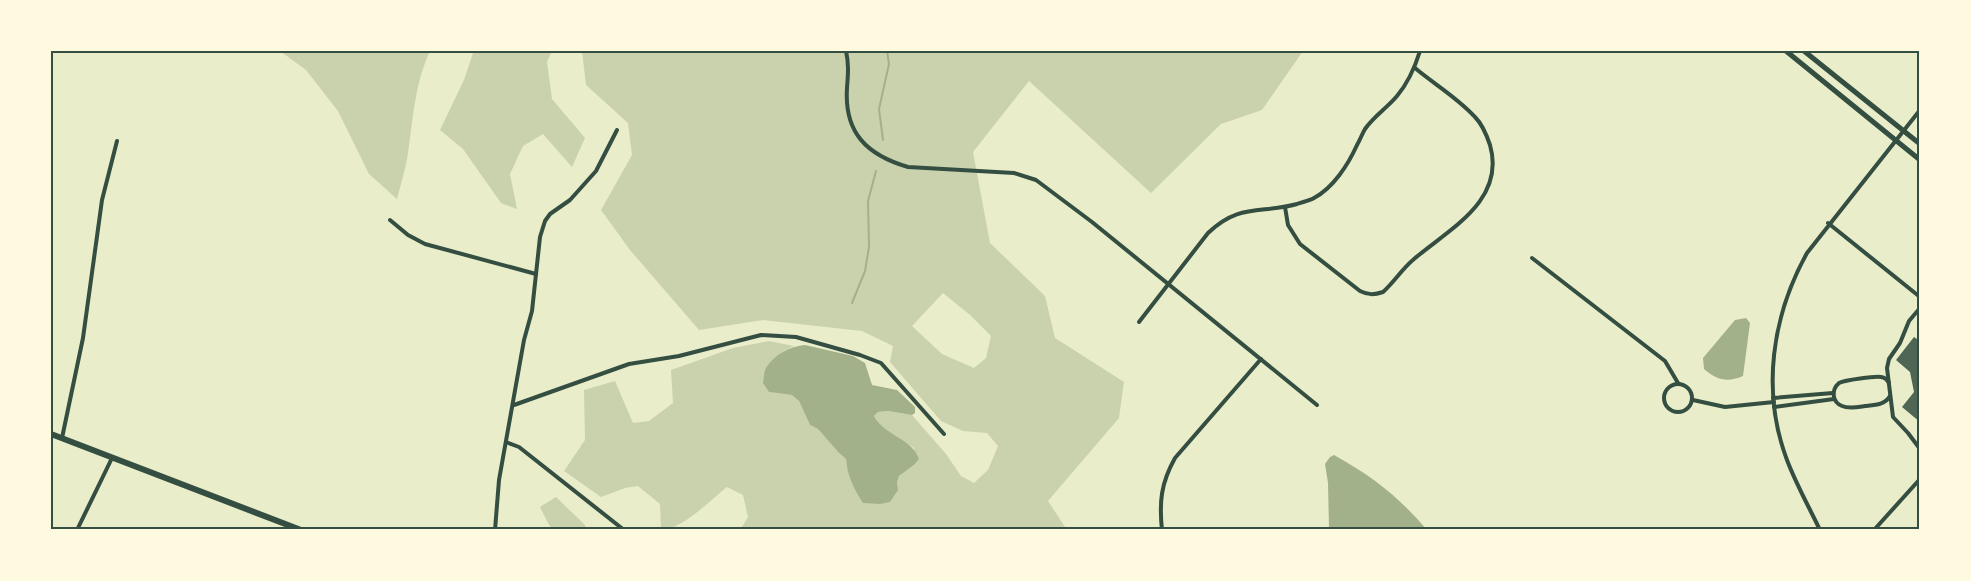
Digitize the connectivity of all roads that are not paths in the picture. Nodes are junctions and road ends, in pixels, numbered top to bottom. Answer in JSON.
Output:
{"nodes":[{"id":1,"x":846,"y":51,"type":"edge"},
{"id":2,"x":1420,"y":51,"type":"edge"},
{"id":3,"x":1786,"y":51,"type":"edge"},
{"id":4,"x":1804,"y":51,"type":"edge"},
{"id":5,"x":1414,"y":68,"type":"junction"},
{"id":6,"x":1920,"y":110,"type":"edge"},
{"id":7,"x":617,"y":130,"type":"dead end"},
{"id":8,"x":1903,"y":130,"type":"junction"},
{"id":9,"x":1895,"y":140,"type":"junction"},
{"id":10,"x":117,"y":141,"type":"dead end"},
{"id":11,"x":1920,"y":144,"type":"edge"},
{"id":12,"x":1920,"y":160,"type":"edge"},
{"id":13,"x":1285,"y":207,"type":"junction"},
{"id":14,"x":390,"y":220,"type":"dead end"},
{"id":15,"x":1828,"y":223,"type":"junction"},
{"id":16,"x":1532,"y":258,"type":"dead end"},
{"id":17,"x":536,"y":274,"type":"junction"},
{"id":18,"x":1169,"y":284,"type":"junction"},
{"id":19,"x":1920,"y":297,"type":"edge"},
{"id":20,"x":1920,"y":308,"type":"edge"},
{"id":21,"x":1139,"y":322,"type":"dead end"},
{"id":22,"x":1261,"y":359,"type":"junction"},
{"id":23,"x":1678,"y":383,"type":"junction"},
{"id":24,"x":1889,"y":383,"type":"junction"},
{"id":25,"x":1833,"y":393,"type":"junction"},
{"id":26,"x":1891,"y":395,"type":"junction"},
{"id":27,"x":1834,"y":399,"type":"junction"},
{"id":28,"x":1693,"y":400,"type":"junction"},
{"id":29,"x":1774,"y":402,"type":"junction"},
{"id":30,"x":514,"y":405,"type":"junction"},
{"id":31,"x":1317,"y":405,"type":"dead end"},
{"id":32,"x":51,"y":434,"type":"edge"},
{"id":33,"x":944,"y":434,"type":"dead end"},
{"id":34,"x":62,"y":438,"type":"junction"},
{"id":35,"x":506,"y":442,"type":"junction"},
{"id":36,"x":1920,"y":449,"type":"edge"},
{"id":37,"x":112,"y":458,"type":"junction"},
{"id":38,"x":1920,"y":479,"type":"edge"},
{"id":39,"x":77,"y":530,"type":"edge"},
{"id":40,"x":301,"y":530,"type":"edge"},
{"id":41,"x":495,"y":530,"type":"edge"},
{"id":42,"x":624,"y":530,"type":"edge"},
{"id":43,"x":1162,"y":530,"type":"edge"},
{"id":44,"x":1820,"y":530,"type":"edge"},
{"id":45,"x":1874,"y":530,"type":"edge"}],
"edges":[{"from":1,"to":18,"type":"street"},
{"from":2,"to":5,"type":"street"},
{"from":3,"to":9,"type":"street"},
{"from":4,"to":8,"type":"street"},
{"from":5,"to":13,"type":"street"},
{"from":5,"to":13,"type":"street"},
{"from":6,"to":8,"type":"street"},
{"from":7,"to":17,"type":"street"},
{"from":8,"to":9,"type":"street"},
{"from":8,"to":11,"type":"street"},
{"from":9,"to":12,"type":"street"},
{"from":9,"to":15,"type":"street"},
{"from":10,"to":34,"type":"street"},
{"from":13,"to":18,"type":"street"},
{"from":14,"to":17,"type":"street"},
{"from":15,"to":19,"type":"street"},
{"from":15,"to":29,"type":"street"},
{"from":16,"to":23,"type":"street"},
{"from":17,"to":30,"type":"street"},
{"from":18,"to":21,"type":"street"},
{"from":18,"to":22,"type":"street"},
{"from":20,"to":24,"type":"street"},
{"from":22,"to":31,"type":"street"},
{"from":22,"to":43,"type":"street"},
{"from":23,"to":28,"type":"street"},
{"from":23,"to":28,"type":"street"},
{"from":24,"to":25,"type":"street"},
{"from":24,"to":26,"type":"street"},
{"from":25,"to":27,"type":"street"},
{"from":25,"to":29,"type":"street"},
{"from":26,"to":27,"type":"street"},
{"from":26,"to":36,"type":"street"},
{"from":27,"to":29,"type":"street"},
{"from":28,"to":29,"type":"street"},
{"from":29,"to":44,"type":"street"},
{"from":30,"to":33,"type":"street"},
{"from":30,"to":35,"type":"street"},
{"from":32,"to":34,"type":"main road"},
{"from":34,"to":37,"type":"main road"},
{"from":35,"to":41,"type":"street"},
{"from":35,"to":42,"type":"street"},
{"from":37,"to":39,"type":"street"},
{"from":37,"to":40,"type":"main road"},
{"from":38,"to":45,"type":"street"}]}
